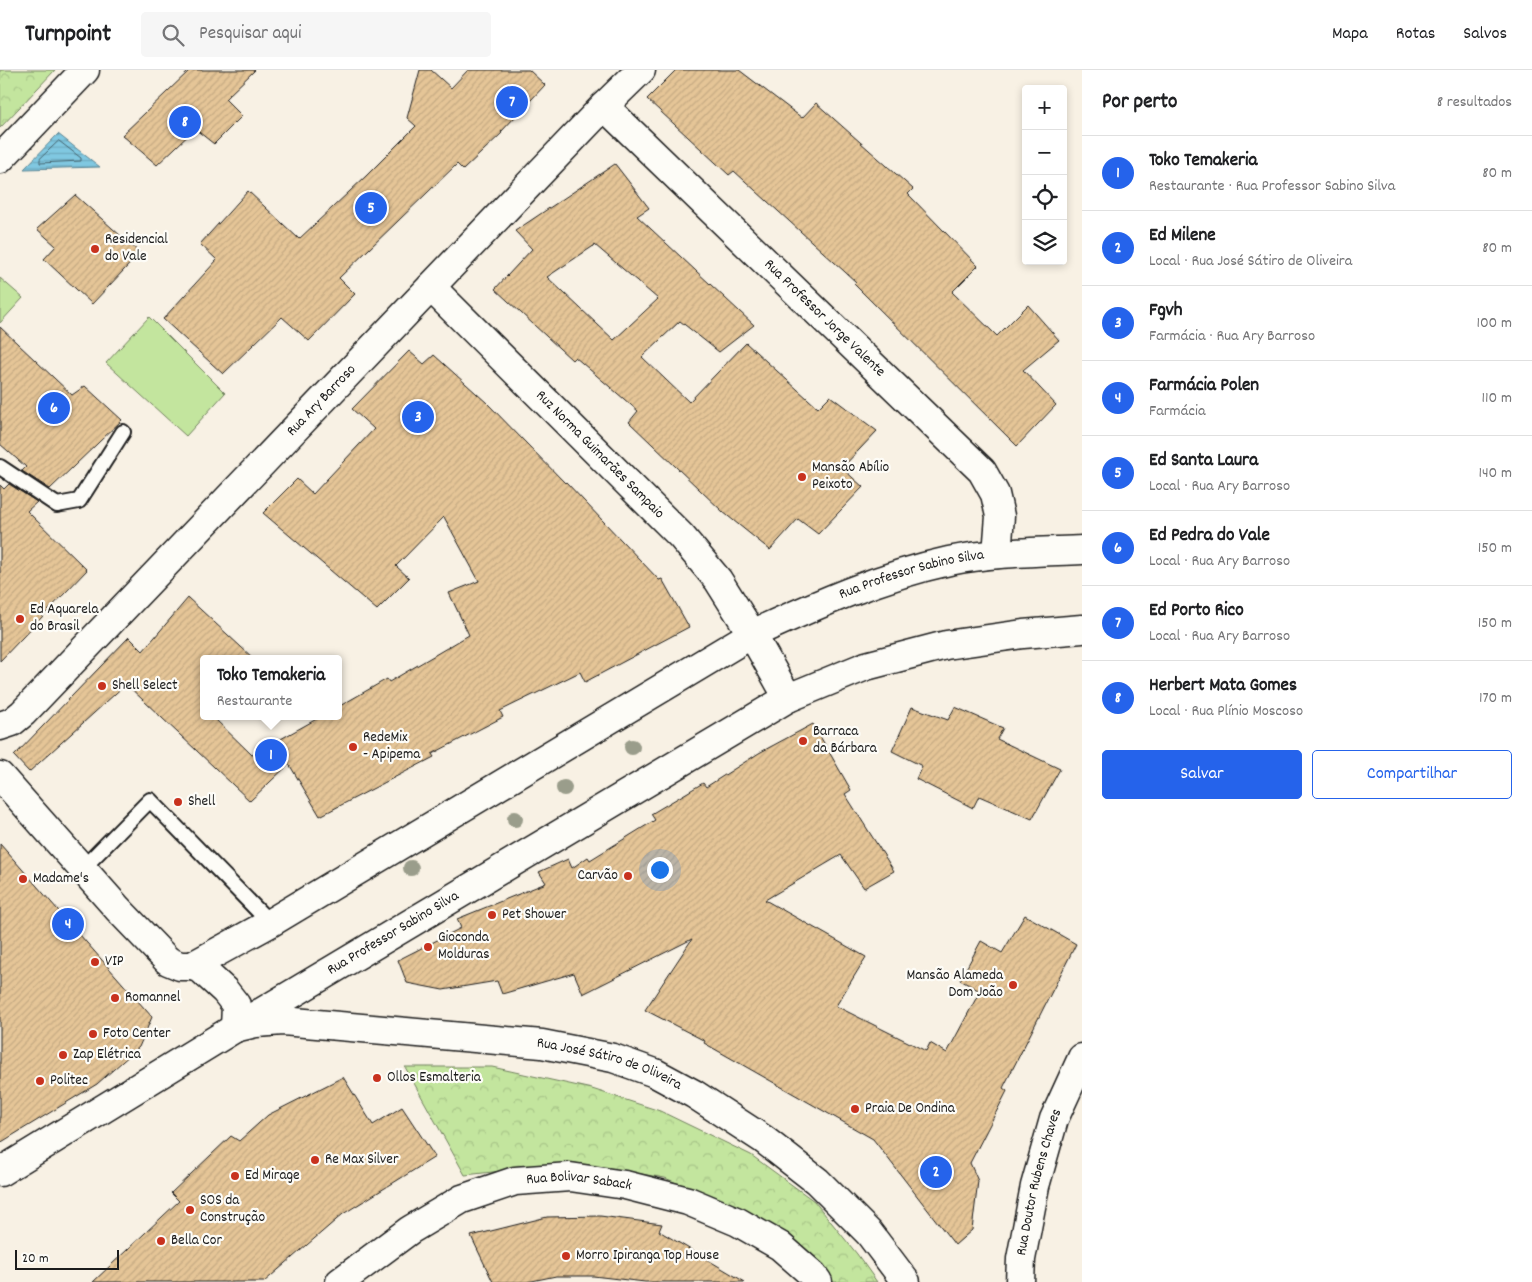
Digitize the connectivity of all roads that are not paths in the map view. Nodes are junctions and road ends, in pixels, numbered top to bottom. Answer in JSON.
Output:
{"nodes":[{"id":1,"x":85,"y":70,"type":"edge"},
{"id":2,"x":640,"y":70,"type":"edge"},
{"id":3,"x":604,"y":106,"type":"junction"},
{"id":4,"x":0,"y":159,"type":"edge"},
{"id":5,"x":431,"y":287,"type":"junction"},
{"id":6,"x":123,"y":432,"type":"dead end"},
{"id":7,"x":0,"y":467,"type":"edge"},
{"id":8,"x":1082,"y":550,"type":"edge"},
{"id":9,"x":996,"y":554,"type":"junction"},
{"id":10,"x":1082,"y":629,"type":"edge"},
{"id":11,"x":752,"y":634,"type":"junction"},
{"id":12,"x":788,"y":698,"type":"junction"},
{"id":13,"x":0,"y":726,"type":"edge"},
{"id":14,"x":0,"y":776,"type":"edge"},
{"id":15,"x":83,"y":868,"type":"junction"},
{"id":16,"x":270,"y":923,"type":"junction"},
{"id":17,"x":192,"y":966,"type":"junction"},
{"id":18,"x":235,"y":1028,"type":"junction"},
{"id":19,"x":1082,"y":1058,"type":"edge"},
{"id":20,"x":0,"y":1172,"type":"edge"},
{"id":21,"x":340,"y":1282,"type":"edge"},
{"id":22,"x":818,"y":1282,"type":"edge"},
{"id":23,"x":906,"y":1282,"type":"edge"},
{"id":24,"x":1020,"y":1282,"type":"edge"}],
"edges":[{"from":1,"to":4,"type":"street"},
{"from":2,"to":3,"type":"street","name":"Rua Ary Barroso"},
{"from":3,"to":5,"type":"street","name":"Rua Ary Barroso"},
{"from":3,"to":9,"type":"street","name":"Rua Professor Jorge Valente"},
{"from":5,"to":11,"type":"street","name":"Ruz Norma Guimarães Sampaio"},
{"from":5,"to":13,"type":"street","name":"Rua Ary Barroso"},
{"from":6,"to":7,"type":"lane"},
{"from":8,"to":9,"type":"street","name":"Rua Professor Sabino Silva"},
{"from":9,"to":11,"type":"street","name":"Rua Professor Sabino Silva"},
{"from":10,"to":12,"type":"street","name":"Rua Professor Sabino Silva"},
{"from":11,"to":12,"type":"street"},
{"from":11,"to":16,"type":"street","name":"Rua Professor Sabino Silva"},
{"from":12,"to":18,"type":"street","name":"Rua Professor Sabino Silva"},
{"from":14,"to":15,"type":"street"},
{"from":15,"to":16,"type":"lane"},
{"from":15,"to":17,"type":"street"},
{"from":16,"to":17,"type":"street","name":"Rua Professor Sabino Silva"},
{"from":17,"to":18,"type":"street"},
{"from":18,"to":20,"type":"street","name":"Rua Professor Sabino Silva"},
{"from":18,"to":23,"type":"street","name":"Rua José Sátiro de Oliveira"},
{"from":19,"to":24,"type":"street","name":"Rua Doutor Rubens Chaves"},
{"from":21,"to":22,"type":"street","name":"Rua Bolivar Saback"}]}
